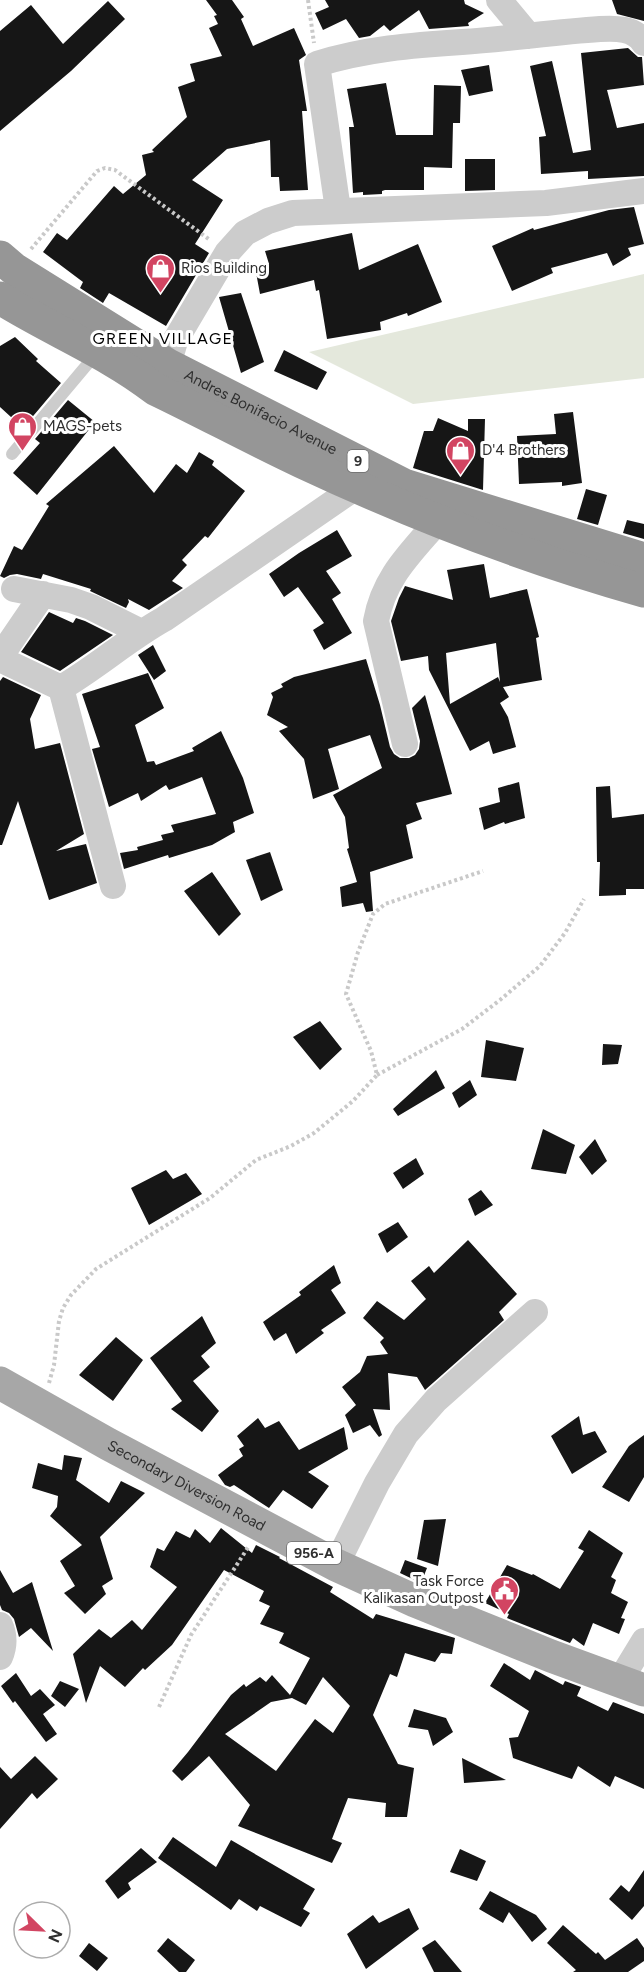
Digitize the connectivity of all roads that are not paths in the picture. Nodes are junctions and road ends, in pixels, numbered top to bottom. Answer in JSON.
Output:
{"nodes":[{"id":1,"x":499,"y":0,"type":"edge"},
{"id":2,"x":529,"y":36,"type":"junction"},
{"id":3,"x":644,"y":43,"type":"edge"},
{"id":4,"x":644,"y":191,"type":"edge"},
{"id":5,"x":338,"y":210,"type":"junction"},
{"id":6,"x":6,"y":290,"type":"edge"},
{"id":7,"x":99,"y":351,"type":"junction"},
{"id":8,"x":162,"y":377,"type":"junction"},
{"id":9,"x":12,"y":454,"type":"dead end"},
{"id":10,"x":356,"y":487,"type":"junction"},
{"id":11,"x":438,"y":521,"type":"junction"},
{"id":12,"x":644,"y":559,"type":"edge"},
{"id":13,"x":14,"y":589,"type":"dead end"},
{"id":14,"x":644,"y":591,"type":"edge"},
{"id":15,"x":43,"y":594,"type":"junction"},
{"id":16,"x":141,"y":632,"type":"junction"},
{"id":17,"x":0,"y":658,"type":"edge"},
{"id":18,"x":61,"y":688,"type":"junction"},
{"id":19,"x":405,"y":744,"type":"dead end"},
{"id":20,"x":113,"y":886,"type":"dead end"},
{"id":21,"x":535,"y":1312,"type":"dead end"},
{"id":22,"x":0,"y":1383,"type":"edge"},
{"id":23,"x":336,"y":1564,"type":"junction"},
{"id":24,"x":0,"y":1625,"type":"edge"},
{"id":25,"x":644,"y":1641,"type":"edge"},
{"id":26,"x":0,"y":1657,"type":"edge"},
{"id":27,"x":631,"y":1686,"type":"edge"}],
"edges":[{"from":1,"to":2,"type":"street"},
{"from":2,"to":3,"type":"street"},
{"from":2,"to":5,"type":"street"},
{"from":4,"to":5,"type":"street"},
{"from":5,"to":8,"type":"street"},
{"from":6,"to":7,"type":"highway","name":"Andres Bonifacio Avenue","number":"9"},
{"from":6,"to":8,"type":"highway","name":"Andres Bonifacio Avenue","number":"9"},
{"from":7,"to":8,"type":"highway","name":"Andres Bonifacio Avenue","number":"9"},
{"from":7,"to":9,"type":"lane"},
{"from":8,"to":10,"type":"highway","name":"Andres Bonifacio Avenue","number":"9"},
{"from":8,"to":12,"type":"highway","name":"Andres Bonifacio Avenue","number":"9"},
{"from":10,"to":11,"type":"highway","name":"Andres Bonifacio Avenue","number":"9"},
{"from":10,"to":16,"type":"street"},
{"from":11,"to":14,"type":"highway","name":"Andres Bonifacio Avenue","number":"9"},
{"from":11,"to":19,"type":"street"},
{"from":13,"to":15,"type":"street"},
{"from":15,"to":16,"type":"street"},
{"from":15,"to":17,"type":"street"},
{"from":16,"to":18,"type":"street"},
{"from":17,"to":18,"type":"street"},
{"from":18,"to":20,"type":"street"},
{"from":21,"to":23,"type":"street"},
{"from":22,"to":23,"type":"main road","name":"Secondary Diversion Road","number":"956-A"},
{"from":23,"to":27,"type":"main road","name":"Secondary Diversion Road","number":"956-A"},
{"from":24,"to":26,"type":"street"},
{"from":25,"to":27,"type":"street"}]}
